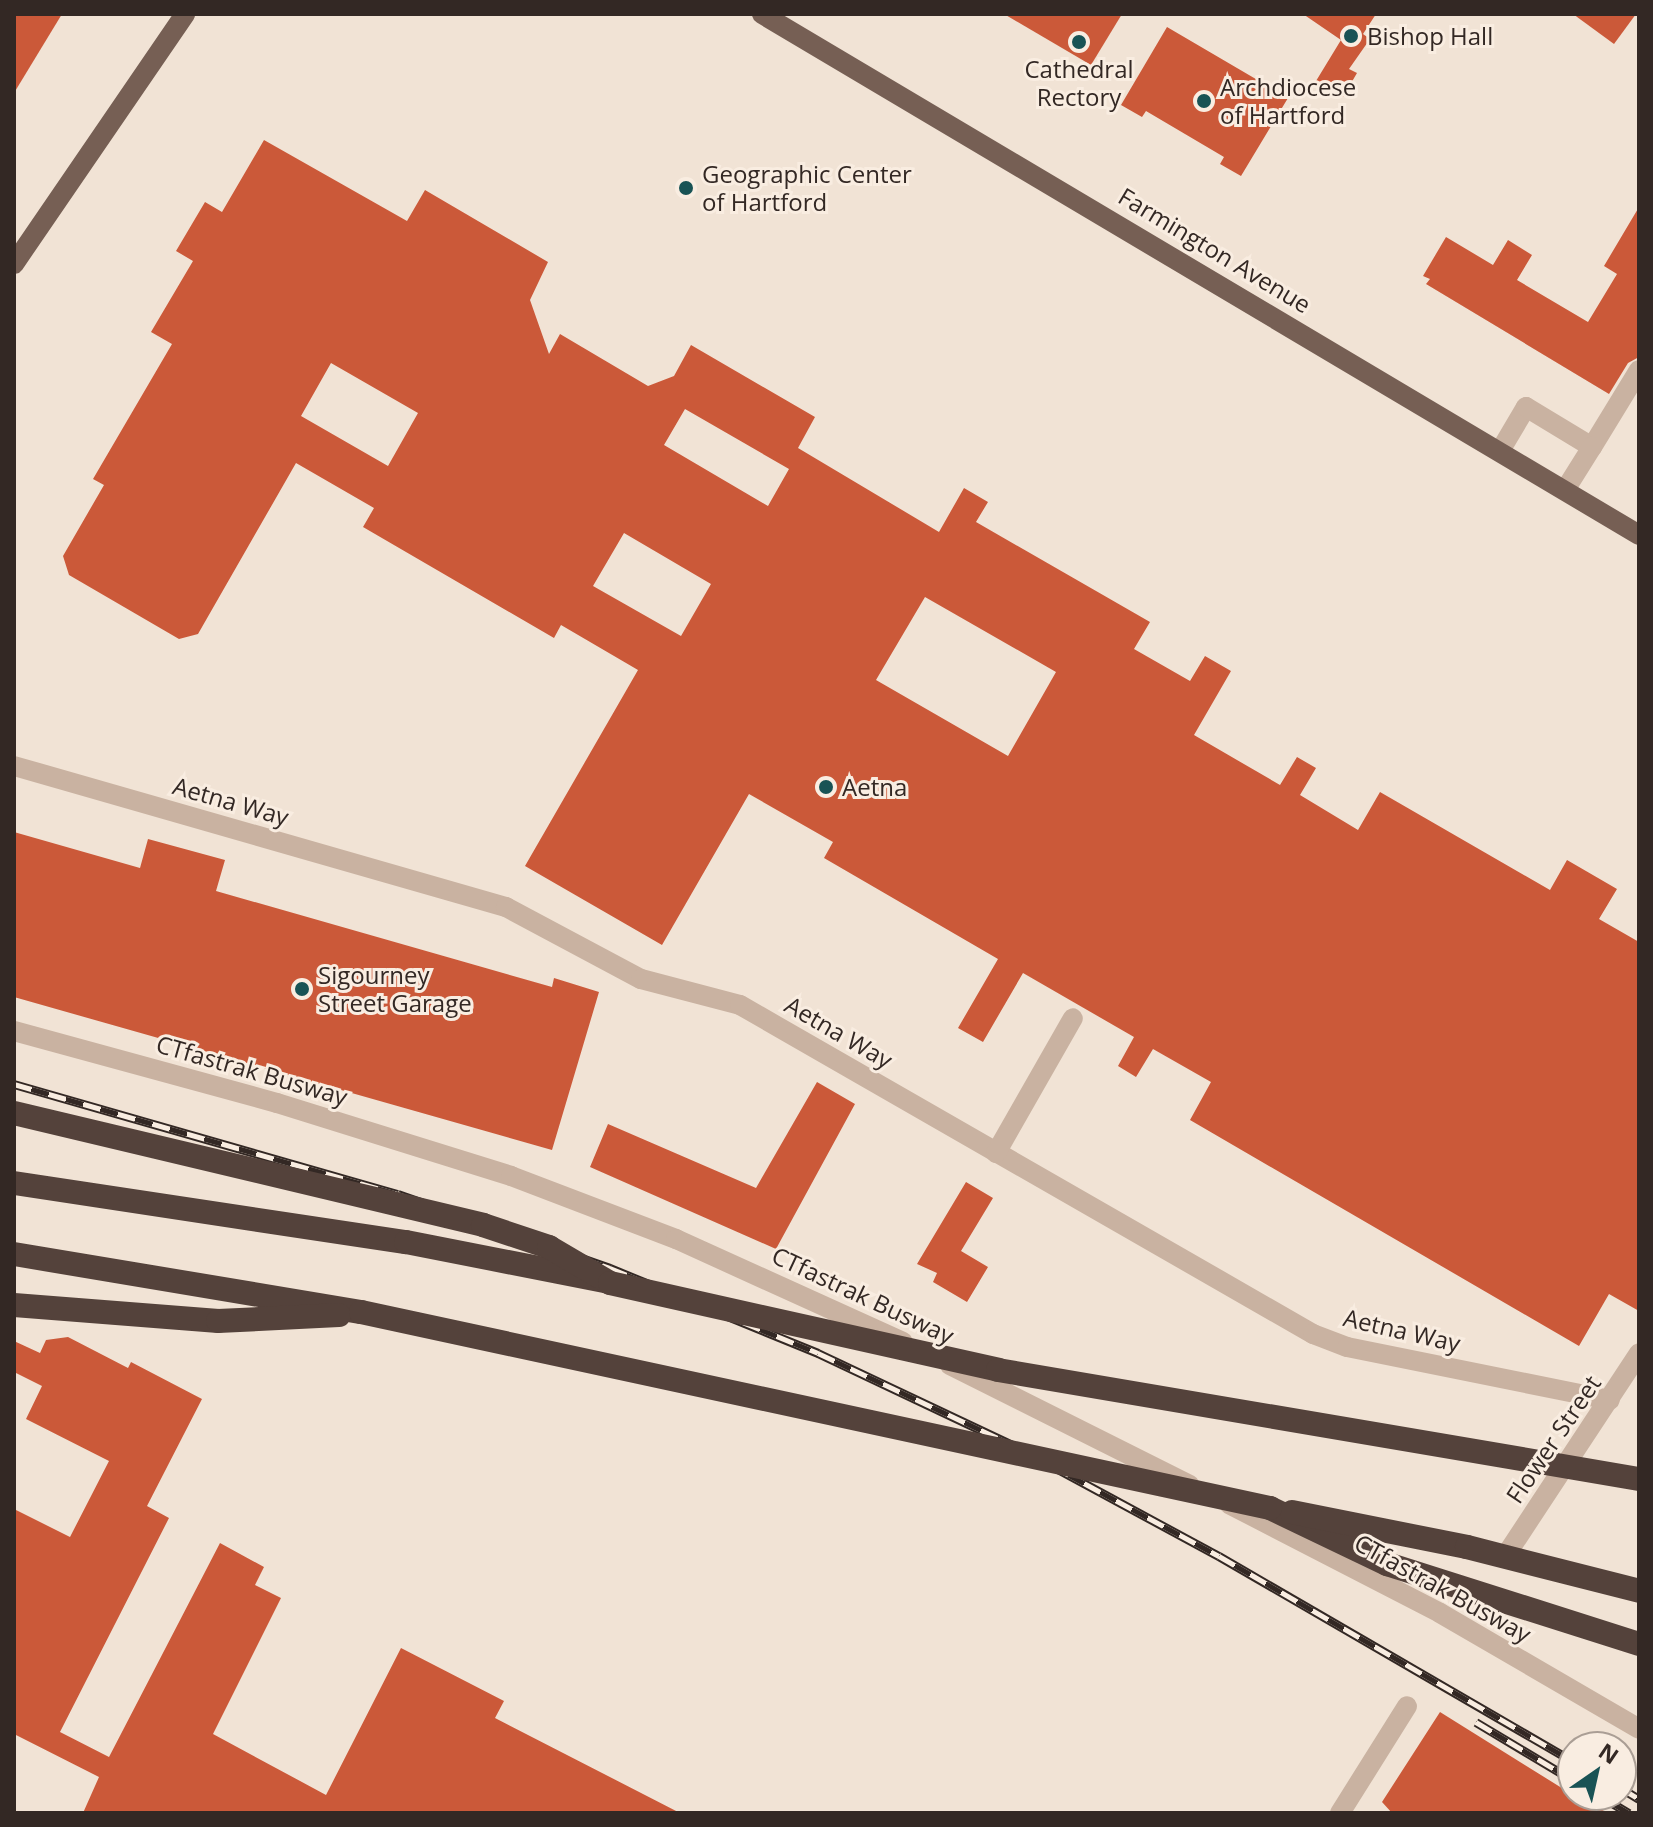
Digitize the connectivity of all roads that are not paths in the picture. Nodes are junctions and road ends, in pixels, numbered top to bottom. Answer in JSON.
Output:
{"nodes":[{"id":1,"x":185,"y":14,"type":"edge"},
{"id":2,"x":762,"y":14,"type":"edge"},
{"id":3,"x":14,"y":264,"type":"edge"},
{"id":4,"x":1639,"y":370,"type":"edge"},
{"id":5,"x":1592,"y":447,"type":"junction"},
{"id":6,"x":1500,"y":451,"type":"junction"},
{"id":7,"x":1565,"y":490,"type":"junction"},
{"id":8,"x":1639,"y":535,"type":"edge"},
{"id":9,"x":14,"y":766,"type":"edge"},
{"id":10,"x":1073,"y":1018,"type":"dead end"},
{"id":11,"x":14,"y":1031,"type":"edge"},
{"id":12,"x":14,"y":1113,"type":"edge"},
{"id":13,"x":996,"y":1153,"type":"junction"},
{"id":14,"x":14,"y":1183,"type":"edge"},
{"id":15,"x":14,"y":1254,"type":"edge"},
{"id":16,"x":610,"y":1283,"type":"junction"},
{"id":17,"x":14,"y":1305,"type":"edge"},
{"id":18,"x":361,"y":1312,"type":"junction"},
{"id":19,"x":1639,"y":1353,"type":"edge"},
{"id":20,"x":1610,"y":1400,"type":"junction"},
{"id":21,"x":1639,"y":1479,"type":"edge"},
{"id":22,"x":1270,"y":1508,"type":"junction"},
{"id":23,"x":1508,"y":1552,"type":"dead end"},
{"id":24,"x":1639,"y":1591,"type":"edge"},
{"id":25,"x":1639,"y":1644,"type":"edge"},
{"id":26,"x":1407,"y":1706,"type":"dead end"},
{"id":27,"x":1639,"y":1729,"type":"edge"},
{"id":28,"x":1340,"y":1813,"type":"edge"}],
"edges":[{"from":1,"to":3,"type":"main road"},
{"from":2,"to":6,"type":"main road","name":"Farmington Avenue"},
{"from":4,"to":5,"type":"street"},
{"from":5,"to":6,"type":"street"},
{"from":5,"to":7,"type":"street"},
{"from":6,"to":7,"type":"main road","name":"Farmington Avenue"},
{"from":7,"to":8,"type":"main road","name":"Farmington Avenue"},
{"from":9,"to":13,"type":"street","name":"Aetna Way"},
{"from":10,"to":13,"type":"street"},
{"from":11,"to":27,"type":"street","name":"CTfastrak Busway"},
{"from":12,"to":16,"type":"highway","bridge":true},
{"from":13,"to":20,"type":"street","name":"Aetna Way"},
{"from":14,"to":16,"type":"highway"},
{"from":15,"to":18,"type":"highway"},
{"from":16,"to":21,"type":"highway","bridge":true},
{"from":17,"to":18,"type":"highway"},
{"from":18,"to":22,"type":"highway","bridge":true},
{"from":19,"to":20,"type":"street","name":"Flower Street"},
{"from":20,"to":23,"type":"street","name":"Flower Street"},
{"from":22,"to":24,"type":"highway"},
{"from":22,"to":25,"type":"highway"},
{"from":26,"to":28,"type":"street"}]}
